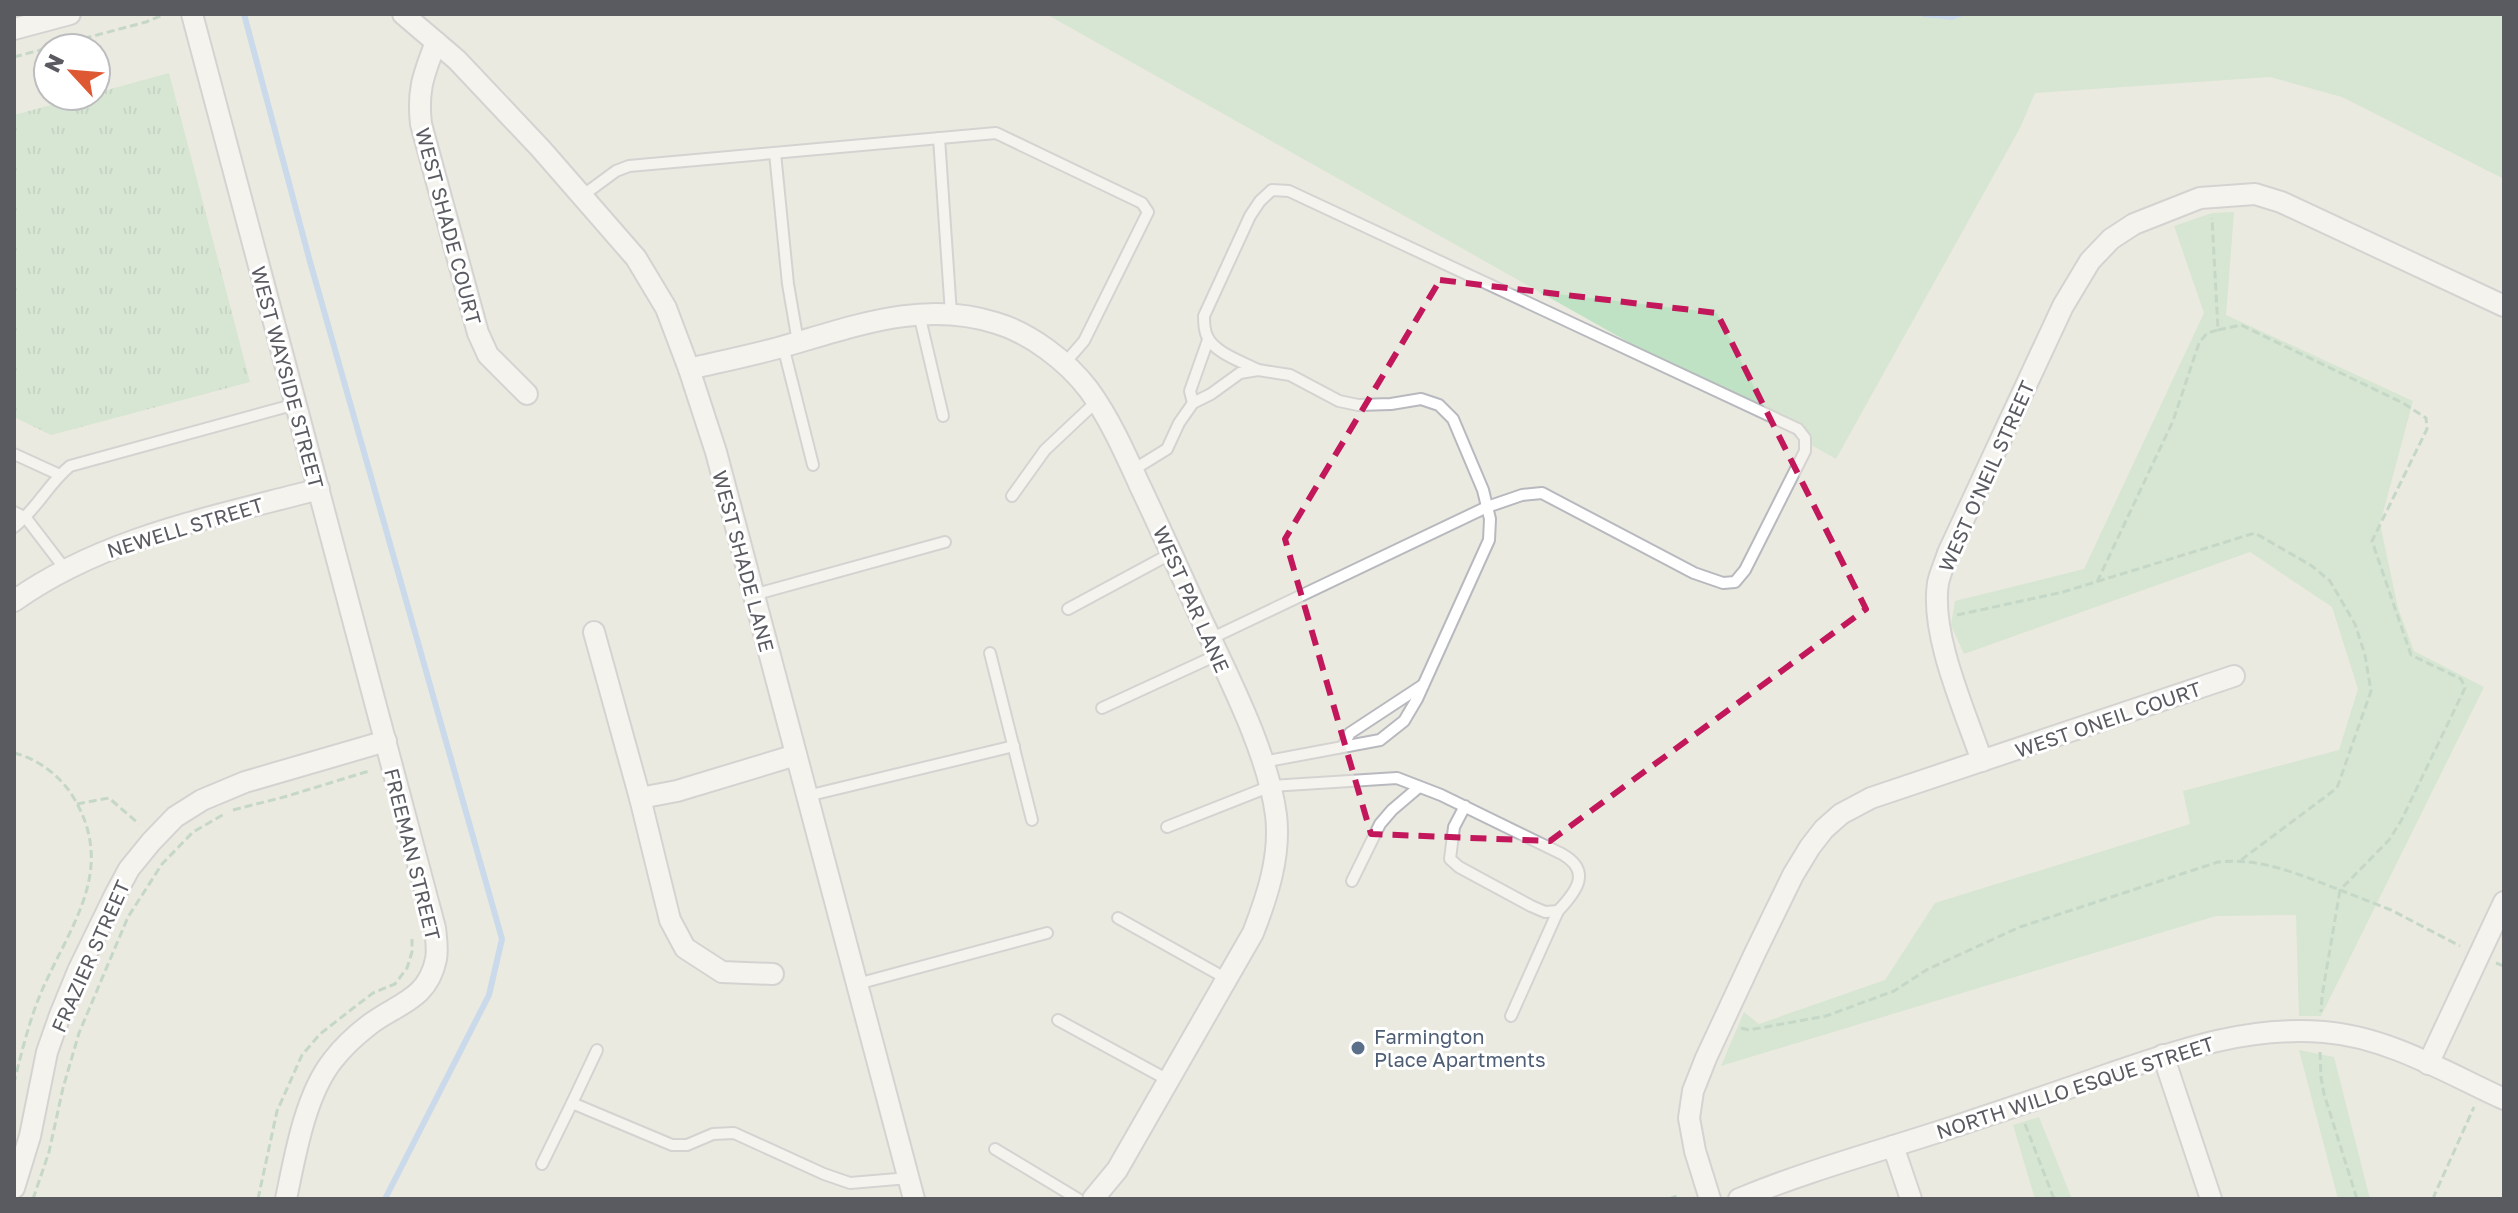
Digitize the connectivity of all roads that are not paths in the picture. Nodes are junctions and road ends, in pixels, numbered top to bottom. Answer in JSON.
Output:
{"nodes":[{"id":1,"x":70,"y":14,"type":"edge"},
{"id":2,"x":192,"y":14,"type":"edge"},
{"id":3,"x":403,"y":14,"type":"edge"},
{"id":4,"x":14,"y":29,"type":"edge"},
{"id":5,"x":436,"y":42,"type":"junction"},
{"id":6,"x":939,"y":138,"type":"junction"},
{"id":7,"x":775,"y":153,"type":"junction"},
{"id":8,"x":582,"y":196,"type":"junction"},
{"id":9,"x":2504,"y":306,"type":"edge"},
{"id":10,"x":919,"y":314,"type":"junction"},
{"id":11,"x":951,"y":314,"type":"junction"},
{"id":12,"x":1208,"y":340,"type":"junction"},
{"id":13,"x":791,"y":344,"type":"junction"},
{"id":14,"x":1064,"y":364,"type":"junction"},
{"id":15,"x":689,"y":369,"type":"junction"},
{"id":16,"x":1258,"y":370,"type":"junction"},
{"id":17,"x":527,"y":394,"type":"dead end"},
{"id":18,"x":1096,"y":402,"type":"junction"},
{"id":19,"x":1193,"y":403,"type":"junction"},
{"id":20,"x":296,"y":404,"type":"junction"},
{"id":21,"x":943,"y":416,"type":"dead end"},
{"id":22,"x":14,"y":454,"type":"edge"},
{"id":23,"x":813,"y":465,"type":"dead end"},
{"id":24,"x":1133,"y":470,"type":"junction"},
{"id":25,"x":60,"y":475,"type":"junction"},
{"id":26,"x":319,"y":489,"type":"junction"},
{"id":27,"x":1012,"y":496,"type":"dead end"},
{"id":28,"x":1487,"y":507,"type":"junction"},
{"id":29,"x":14,"y":512,"type":"edge"},
{"id":30,"x":26,"y":518,"type":"junction"},
{"id":31,"x":14,"y":527,"type":"edge"},
{"id":32,"x":945,"y":542,"type":"dead end"},
{"id":33,"x":1172,"y":553,"type":"junction"},
{"id":34,"x":65,"y":569,"type":"junction"},
{"id":35,"x":753,"y":595,"type":"junction"},
{"id":36,"x":14,"y":601,"type":"edge"},
{"id":37,"x":1068,"y":609,"type":"dead end"},
{"id":38,"x":594,"y":632,"type":"dead end"},
{"id":39,"x":1214,"y":647,"type":"junction"},
{"id":40,"x":990,"y":653,"type":"dead end"},
{"id":41,"x":2234,"y":676,"type":"dead end"},
{"id":42,"x":1424,"y":685,"type":"junction"},
{"id":43,"x":1102,"y":708,"type":"dead end"},
{"id":44,"x":386,"y":741,"type":"junction"},
{"id":45,"x":1014,"y":746,"type":"junction"},
{"id":46,"x":1343,"y":746,"type":"junction"},
{"id":47,"x":796,"y":755,"type":"junction"},
{"id":48,"x":1982,"y":761,"type":"junction"},
{"id":49,"x":1263,"y":762,"type":"junction"},
{"id":50,"x":1271,"y":786,"type":"junction"},
{"id":51,"x":1419,"y":787,"type":"junction"},
{"id":52,"x":807,"y":796,"type":"junction"},
{"id":53,"x":640,"y":798,"type":"junction"},
{"id":54,"x":1465,"y":806,"type":"junction"},
{"id":55,"x":1032,"y":820,"type":"dead end"},
{"id":56,"x":1167,"y":827,"type":"dead end"},
{"id":57,"x":1352,"y":881,"type":"dead end"},
{"id":58,"x":2504,"y":902,"type":"edge"},
{"id":59,"x":1558,"y":911,"type":"junction"},
{"id":60,"x":1118,"y":918,"type":"dead end"},
{"id":61,"x":1047,"y":933,"type":"dead end"},
{"id":62,"x":773,"y":974,"type":"dead end"},
{"id":63,"x":1227,"y":979,"type":"junction"},
{"id":64,"x":857,"y":984,"type":"junction"},
{"id":65,"x":1511,"y":1016,"type":"dead end"},
{"id":66,"x":1058,"y":1020,"type":"dead end"},
{"id":67,"x":597,"y":1050,"type":"dead end"},
{"id":68,"x":2163,"y":1055,"type":"junction"},
{"id":69,"x":2428,"y":1064,"type":"junction"},
{"id":70,"x":1168,"y":1080,"type":"junction"},
{"id":71,"x":2504,"y":1099,"type":"edge"},
{"id":72,"x":572,"y":1103,"type":"junction"},
{"id":73,"x":1893,"y":1146,"type":"junction"},
{"id":74,"x":995,"y":1149,"type":"dead end"},
{"id":75,"x":542,"y":1164,"type":"dead end"},
{"id":76,"x":909,"y":1178,"type":"junction"},
{"id":77,"x":14,"y":1188,"type":"edge"},
{"id":78,"x":1102,"y":1196,"type":"edge"},
{"id":79,"x":286,"y":1199,"type":"edge"},
{"id":80,"x":914,"y":1199,"type":"edge"},
{"id":81,"x":1078,"y":1199,"type":"edge"},
{"id":82,"x":1710,"y":1199,"type":"edge"},
{"id":83,"x":1739,"y":1199,"type":"edge"},
{"id":84,"x":1911,"y":1199,"type":"edge"},
{"id":85,"x":2211,"y":1199,"type":"edge"}],
"edges":[{"from":1,"to":4,"type":"street"},
{"from":2,"to":20,"type":"street","name":"WEST WAYSIDE STREET"},
{"from":3,"to":5,"type":"street","name":"WEST SHADE LANE"},
{"from":5,"to":8,"type":"street","name":"WEST SHADE LANE"},
{"from":5,"to":17,"type":"street","name":"WEST SHADE COURT"},
{"from":6,"to":7,"type":"lane"},
{"from":6,"to":11,"type":"lane"},
{"from":6,"to":14,"type":"lane"},
{"from":7,"to":8,"type":"lane"},
{"from":7,"to":13,"type":"lane"},
{"from":8,"to":15,"type":"street","name":"WEST SHADE LANE"},
{"from":9,"to":48,"type":"street","name":"WEST O'NEIL STREET"},
{"from":10,"to":11,"type":"street","name":"WEST PAR LANE"},
{"from":10,"to":13,"type":"street","name":"WEST PAR LANE"},
{"from":10,"to":21,"type":"lane"},
{"from":11,"to":14,"type":"street","name":"WEST PAR LANE"},
{"from":12,"to":16,"type":"lane"},
{"from":12,"to":19,"type":"lane"},
{"from":12,"to":28,"type":"lane"},
{"from":13,"to":15,"type":"street","name":"WEST PAR LANE"},
{"from":13,"to":23,"type":"lane"},
{"from":14,"to":18,"type":"street","name":"WEST PAR LANE"},
{"from":15,"to":35,"type":"street","name":"WEST SHADE LANE"},
{"from":16,"to":19,"type":"lane"},
{"from":16,"to":28,"type":"lane"},
{"from":18,"to":24,"type":"street","name":"WEST PAR LANE"},
{"from":18,"to":27,"type":"lane"},
{"from":19,"to":24,"type":"lane"},
{"from":20,"to":25,"type":"lane"},
{"from":20,"to":26,"type":"street","name":"WEST WAYSIDE STREET"},
{"from":22,"to":25,"type":"lane"},
{"from":24,"to":33,"type":"street","name":"WEST PAR LANE"},
{"from":25,"to":30,"type":"lane"},
{"from":26,"to":34,"type":"street","name":"NEWELL STREET"},
{"from":26,"to":44,"type":"street","name":"WEST WAYSIDE STREET"},
{"from":28,"to":39,"type":"lane"},
{"from":28,"to":42,"type":"lane"},
{"from":29,"to":30,"type":"lane"},
{"from":30,"to":31,"type":"lane"},
{"from":30,"to":34,"type":"lane"},
{"from":32,"to":35,"type":"lane"},
{"from":33,"to":37,"type":"lane"},
{"from":33,"to":39,"type":"street","name":"WEST PAR LANE"},
{"from":34,"to":36,"type":"street","name":"NEWELL STREET"},
{"from":35,"to":47,"type":"street","name":"WEST SHADE LANE"},
{"from":38,"to":53,"type":"street"},
{"from":39,"to":43,"type":"lane"},
{"from":39,"to":49,"type":"street","name":"WEST PAR LANE"},
{"from":40,"to":45,"type":"lane"},
{"from":41,"to":48,"type":"street","name":"WEST ONEIL COURT"},
{"from":42,"to":46,"type":"lane"},
{"from":42,"to":46,"type":"lane"},
{"from":44,"to":77,"type":"street","name":"FRAZIER STREET"},
{"from":44,"to":79,"type":"street","name":"FREEMAN STREET"},
{"from":45,"to":52,"type":"lane"},
{"from":45,"to":55,"type":"lane"},
{"from":46,"to":49,"type":"lane"},
{"from":47,"to":52,"type":"street","name":"WEST SHADE LANE"},
{"from":47,"to":53,"type":"street"},
{"from":48,"to":82,"type":"street"},
{"from":49,"to":50,"type":"street","name":"WEST PAR LANE"},
{"from":50,"to":51,"type":"lane"},
{"from":50,"to":56,"type":"lane"},
{"from":50,"to":63,"type":"street","name":"WEST PAR LANE"},
{"from":51,"to":54,"type":"lane"},
{"from":51,"to":57,"type":"lane"},
{"from":52,"to":64,"type":"street","name":"WEST SHADE LANE"},
{"from":53,"to":62,"type":"street"},
{"from":54,"to":59,"type":"lane"},
{"from":54,"to":59,"type":"lane"},
{"from":58,"to":69,"type":"street"},
{"from":59,"to":65,"type":"lane"},
{"from":60,"to":63,"type":"lane"},
{"from":61,"to":64,"type":"lane"},
{"from":63,"to":70,"type":"street","name":"WEST PAR LANE"},
{"from":64,"to":76,"type":"street","name":"WEST SHADE LANE"},
{"from":66,"to":70,"type":"lane"},
{"from":67,"to":72,"type":"lane"},
{"from":68,"to":69,"type":"street","name":"NORTH WILLO ESQUE STREET"},
{"from":68,"to":73,"type":"street","name":"NORTH WILLO ESQUE STREET"},
{"from":68,"to":85,"type":"street"},
{"from":69,"to":71,"type":"street","name":"NORTH WILLO ESQUE STREET"},
{"from":70,"to":78,"type":"street","name":"WEST PAR LANE"},
{"from":72,"to":75,"type":"lane"},
{"from":72,"to":76,"type":"lane"},
{"from":73,"to":83,"type":"street","name":"NORTH WILLO ESQUE STREET"},
{"from":73,"to":84,"type":"street"},
{"from":74,"to":81,"type":"lane"},
{"from":76,"to":80,"type":"street","name":"WEST SHADE LANE"}]}
